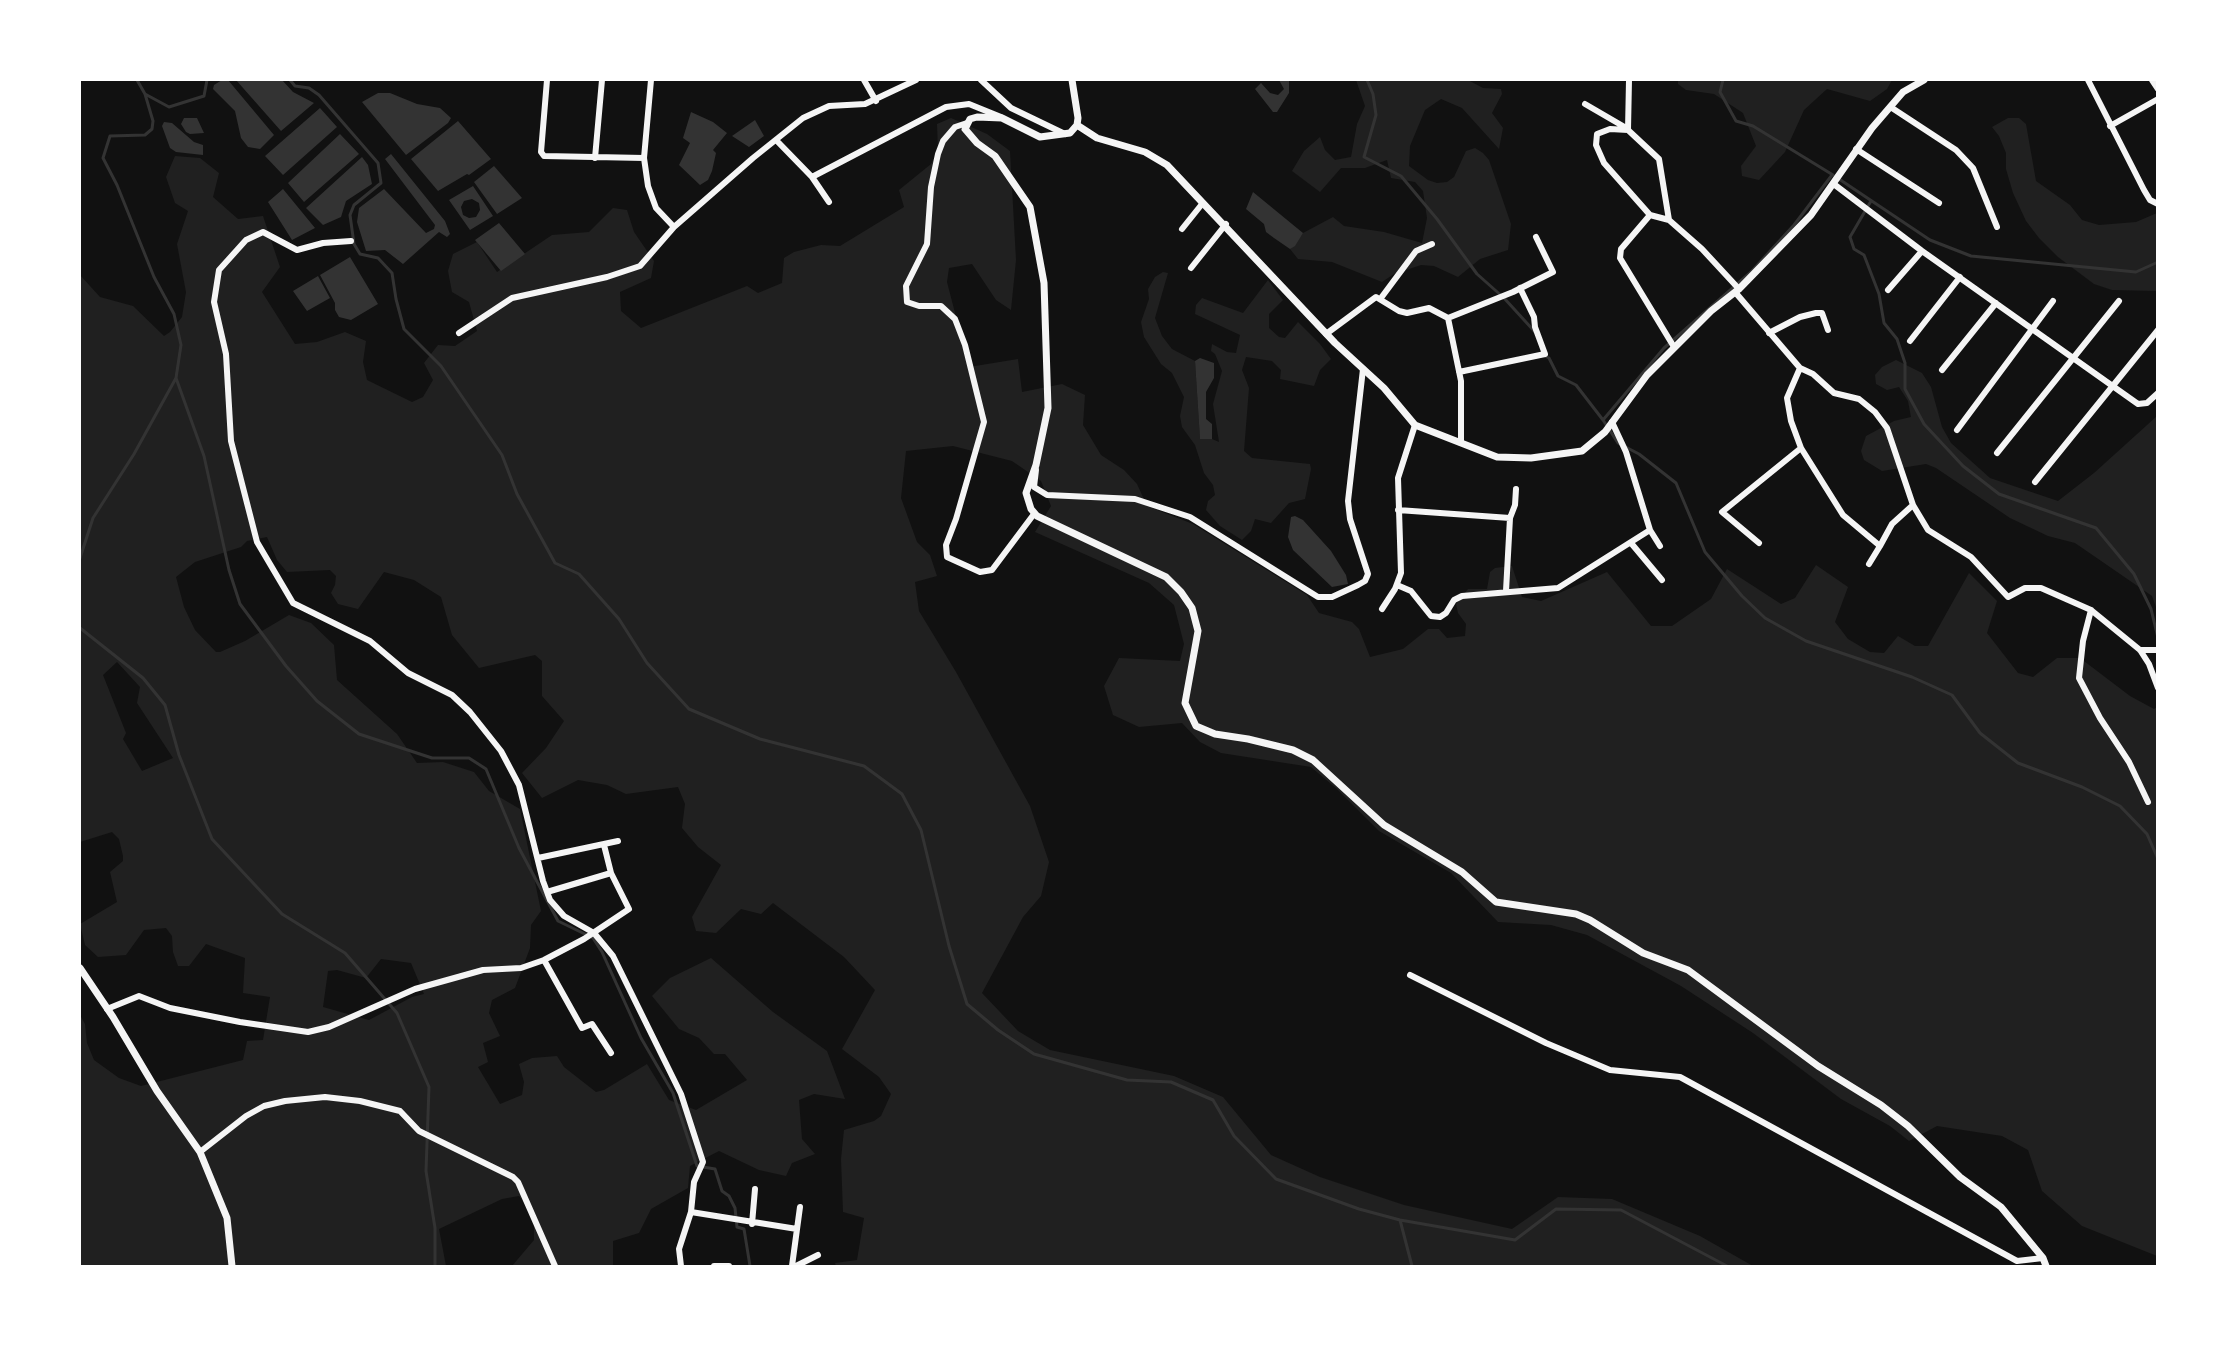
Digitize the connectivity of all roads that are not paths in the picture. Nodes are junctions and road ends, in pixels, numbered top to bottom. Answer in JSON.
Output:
{"nodes":[{"id":1,"x":547,"y":80,"type":"edge"},
{"id":2,"x":602,"y":80,"type":"edge"},
{"id":3,"x":651,"y":80,"type":"edge"},
{"id":4,"x":864,"y":80,"type":"edge"},
{"id":5,"x":916,"y":80,"type":"edge"},
{"id":6,"x":981,"y":80,"type":"edge"},
{"id":7,"x":1072,"y":80,"type":"edge"},
{"id":8,"x":1629,"y":80,"type":"edge"},
{"id":9,"x":1924,"y":80,"type":"edge"},
{"id":10,"x":2088,"y":80,"type":"edge"},
{"id":11,"x":2152,"y":80,"type":"edge"},
{"id":12,"x":2157,"y":89,"type":"edge"},
{"id":13,"x":2157,"y":99,"type":"edge"},
{"id":14,"x":876,"y":101,"type":"junction"},
{"id":15,"x":1585,"y":104,"type":"dead end"},
{"id":16,"x":1892,"y":108,"type":"junction"},
{"id":17,"x":1002,"y":118,"type":"junction"},
{"id":18,"x":966,"y":123,"type":"junction"},
{"id":19,"x":1077,"y":125,"type":"junction"},
{"id":20,"x":2110,"y":126,"type":"junction"},
{"id":21,"x":1628,"y":130,"type":"junction"},
{"id":22,"x":1065,"y":134,"type":"junction"},
{"id":23,"x":776,"y":140,"type":"junction"},
{"id":24,"x":1856,"y":149,"type":"junction"},
{"id":25,"x":595,"y":158,"type":"junction"},
{"id":26,"x":644,"y":158,"type":"junction"},
{"id":27,"x":812,"y":177,"type":"junction"},
{"id":28,"x":1837,"y":181,"type":"junction"},
{"id":29,"x":829,"y":202,"type":"dead end"},
{"id":30,"x":1939,"y":203,"type":"dead end"},
{"id":31,"x":1203,"y":204,"type":"junction"},
{"id":32,"x":2157,"y":204,"type":"edge"},
{"id":33,"x":1650,"y":215,"type":"junction"},
{"id":34,"x":1670,"y":220,"type":"junction"},
{"id":35,"x":1226,"y":224,"type":"junction"},
{"id":36,"x":674,"y":227,"type":"junction"},
{"id":37,"x":1998,"y":227,"type":"dead end"},
{"id":38,"x":1182,"y":229,"type":"dead end"},
{"id":39,"x":1536,"y":237,"type":"dead end"},
{"id":40,"x":351,"y":241,"type":"dead end"},
{"id":41,"x":1432,"y":244,"type":"dead end"},
{"id":42,"x":1922,"y":251,"type":"junction"},
{"id":43,"x":1191,"y":268,"type":"dead end"},
{"id":44,"x":1960,"y":277,"type":"junction"},
{"id":45,"x":1520,"y":288,"type":"junction"},
{"id":46,"x":1737,"y":288,"type":"junction"},
{"id":47,"x":1888,"y":290,"type":"dead end"},
{"id":48,"x":1381,"y":298,"type":"junction"},
{"id":49,"x":2053,"y":301,"type":"dead end"},
{"id":50,"x":2119,"y":301,"type":"dead end"},
{"id":51,"x":1996,"y":303,"type":"junction"},
{"id":52,"x":1448,"y":318,"type":"junction"},
{"id":53,"x":2032,"y":328,"type":"junction"},
{"id":54,"x":1828,"y":330,"type":"dead end"},
{"id":55,"x":2157,"y":330,"type":"edge"},
{"id":56,"x":459,"y":333,"type":"dead end"},
{"id":57,"x":1769,"y":333,"type":"junction"},
{"id":58,"x":1326,"y":334,"type":"junction"},
{"id":59,"x":1910,"y":341,"type":"dead end"},
{"id":60,"x":1671,"y":343,"type":"junction"},
{"id":61,"x":2073,"y":359,"type":"junction"},
{"id":62,"x":1800,"y":368,"type":"junction"},
{"id":63,"x":1363,"y":369,"type":"junction"},
{"id":64,"x":1942,"y":370,"type":"dead end"},
{"id":65,"x":1460,"y":372,"type":"junction"},
{"id":66,"x":2111,"y":385,"type":"junction"},
{"id":67,"x":2157,"y":393,"type":"edge"},
{"id":68,"x":1611,"y":423,"type":"junction"},
{"id":69,"x":1415,"y":425,"type":"junction"},
{"id":70,"x":1957,"y":430,"type":"dead end"},
{"id":71,"x":1461,"y":443,"type":"junction"},
{"id":72,"x":1802,"y":448,"type":"junction"},
{"id":73,"x":1997,"y":453,"type":"dead end"},
{"id":74,"x":1036,"y":465,"type":"junction"},
{"id":75,"x":2035,"y":482,"type":"dead end"},
{"id":76,"x":1516,"y":489,"type":"dead end"},
{"id":77,"x":1913,"y":505,"type":"junction"},
{"id":78,"x":1398,"y":510,"type":"junction"},
{"id":79,"x":1034,"y":514,"type":"junction"},
{"id":80,"x":1510,"y":518,"type":"junction"},
{"id":81,"x":1650,"y":530,"type":"junction"},
{"id":82,"x":1631,"y":543,"type":"junction"},
{"id":83,"x":1759,"y":543,"type":"dead end"},
{"id":84,"x":1660,"y":546,"type":"dead end"},
{"id":85,"x":1880,"y":546,"type":"junction"},
{"id":86,"x":1869,"y":564,"type":"dead end"},
{"id":87,"x":1662,"y":580,"type":"dead end"},
{"id":88,"x":1397,"y":585,"type":"junction"},
{"id":89,"x":1506,"y":591,"type":"junction"},
{"id":90,"x":1382,"y":609,"type":"dead end"},
{"id":91,"x":2091,"y":610,"type":"junction"},
{"id":92,"x":2140,"y":650,"type":"junction"},
{"id":93,"x":2156,"y":650,"type":"edge"},
{"id":94,"x":2157,"y":688,"type":"edge"},
{"id":95,"x":2148,"y":802,"type":"dead end"},
{"id":96,"x":618,"y":841,"type":"dead end"},
{"id":97,"x":604,"y":844,"type":"junction"},
{"id":98,"x":538,"y":858,"type":"junction"},
{"id":99,"x":611,"y":873,"type":"junction"},
{"id":100,"x":547,"y":892,"type":"junction"},
{"id":101,"x":589,"y":936,"type":"junction"},
{"id":102,"x":544,"y":960,"type":"junction"},
{"id":103,"x":80,"y":968,"type":"edge"},
{"id":104,"x":1410,"y":975,"type":"dead end"},
{"id":105,"x":107,"y":1009,"type":"junction"},
{"id":106,"x":611,"y":1053,"type":"dead end"},
{"id":107,"x":200,"y":1152,"type":"junction"},
{"id":108,"x":755,"y":1189,"type":"dead end"},
{"id":109,"x":800,"y":1207,"type":"dead end"},
{"id":110,"x":691,"y":1212,"type":"junction"},
{"id":111,"x":752,"y":1224,"type":"junction"},
{"id":112,"x":797,"y":1229,"type":"junction"},
{"id":113,"x":818,"y":1255,"type":"dead end"},
{"id":114,"x":2043,"y":1258,"type":"junction"},
{"id":115,"x":232,"y":1266,"type":"edge"},
{"id":116,"x":555,"y":1266,"type":"edge"},
{"id":117,"x":681,"y":1266,"type":"edge"},
{"id":118,"x":714,"y":1266,"type":"edge"},
{"id":119,"x":729,"y":1266,"type":"edge"},
{"id":120,"x":794,"y":1266,"type":"edge"},
{"id":121,"x":2046,"y":1266,"type":"edge"}],
"edges":[{"from":1,"to":25,"type":"street"},
{"from":2,"to":25,"type":"street"},
{"from":3,"to":26,"type":"street"},
{"from":4,"to":14,"type":"street"},
{"from":5,"to":14,"type":"street"},
{"from":6,"to":22,"type":"street"},
{"from":7,"to":19,"type":"street"},
{"from":8,"to":21,"type":"street"},
{"from":9,"to":16,"type":"street"},
{"from":10,"to":20,"type":"street"},
{"from":11,"to":12,"type":"street"},
{"from":13,"to":20,"type":"street"},
{"from":14,"to":23,"type":"street"},
{"from":15,"to":21,"type":"street"},
{"from":16,"to":24,"type":"street"},
{"from":16,"to":37,"type":"street"},
{"from":17,"to":18,"type":"street"},
{"from":17,"to":22,"type":"street"},
{"from":17,"to":27,"type":"street"},
{"from":18,"to":74,"type":"street"},
{"from":18,"to":79,"type":"street"},
{"from":19,"to":22,"type":"street"},
{"from":19,"to":31,"type":"street"},
{"from":20,"to":32,"type":"street"},
{"from":21,"to":33,"type":"street"},
{"from":21,"to":34,"type":"street"},
{"from":23,"to":27,"type":"street"},
{"from":23,"to":36,"type":"street"},
{"from":24,"to":28,"type":"street"},
{"from":24,"to":30,"type":"street"},
{"from":25,"to":26,"type":"street"},
{"from":26,"to":36,"type":"street"},
{"from":27,"to":29,"type":"street"},
{"from":28,"to":42,"type":"street"},
{"from":28,"to":46,"type":"street"},
{"from":31,"to":35,"type":"street"},
{"from":31,"to":38,"type":"street"},
{"from":33,"to":34,"type":"street"},
{"from":33,"to":60,"type":"street"},
{"from":34,"to":46,"type":"street"},
{"from":35,"to":43,"type":"street"},
{"from":35,"to":58,"type":"street"},
{"from":36,"to":56,"type":"street"},
{"from":39,"to":45,"type":"street"},
{"from":40,"to":98,"type":"street"},
{"from":41,"to":48,"type":"street"},
{"from":42,"to":44,"type":"street"},
{"from":42,"to":47,"type":"street"},
{"from":44,"to":51,"type":"street"},
{"from":44,"to":59,"type":"street"},
{"from":45,"to":52,"type":"street"},
{"from":45,"to":65,"type":"street"},
{"from":46,"to":57,"type":"street"},
{"from":46,"to":60,"type":"street"},
{"from":48,"to":52,"type":"street"},
{"from":48,"to":58,"type":"street"},
{"from":49,"to":53,"type":"street"},
{"from":50,"to":61,"type":"street"},
{"from":51,"to":53,"type":"street"},
{"from":51,"to":64,"type":"street"},
{"from":52,"to":65,"type":"street"},
{"from":53,"to":61,"type":"street"},
{"from":53,"to":70,"type":"street"},
{"from":54,"to":57,"type":"street"},
{"from":55,"to":66,"type":"street"},
{"from":57,"to":62,"type":"street"},
{"from":58,"to":63,"type":"street"},
{"from":60,"to":68,"type":"street"},
{"from":61,"to":66,"type":"street"},
{"from":61,"to":73,"type":"street"},
{"from":62,"to":72,"type":"street"},
{"from":62,"to":77,"type":"street"},
{"from":63,"to":69,"type":"street"},
{"from":63,"to":74,"type":"street"},
{"from":65,"to":71,"type":"street"},
{"from":66,"to":67,"type":"street"},
{"from":66,"to":75,"type":"street"},
{"from":68,"to":71,"type":"street"},
{"from":68,"to":81,"type":"street"},
{"from":69,"to":71,"type":"street"},
{"from":69,"to":78,"type":"street"},
{"from":72,"to":83,"type":"street"},
{"from":72,"to":85,"type":"street"},
{"from":74,"to":79,"type":"street"},
{"from":76,"to":80,"type":"street"},
{"from":77,"to":85,"type":"street"},
{"from":77,"to":91,"type":"street"},
{"from":78,"to":80,"type":"street"},
{"from":78,"to":88,"type":"street"},
{"from":79,"to":114,"type":"street"},
{"from":80,"to":89,"type":"street"},
{"from":81,"to":82,"type":"street"},
{"from":81,"to":84,"type":"street"},
{"from":82,"to":87,"type":"street"},
{"from":82,"to":89,"type":"street"},
{"from":85,"to":86,"type":"street"},
{"from":88,"to":89,"type":"street"},
{"from":88,"to":90,"type":"street"},
{"from":91,"to":92,"type":"street"},
{"from":91,"to":95,"type":"street"},
{"from":92,"to":93,"type":"street"},
{"from":92,"to":94,"type":"street"},
{"from":96,"to":97,"type":"street"},
{"from":97,"to":98,"type":"street"},
{"from":97,"to":99,"type":"street"},
{"from":98,"to":100,"type":"street"},
{"from":99,"to":100,"type":"street"},
{"from":99,"to":101,"type":"street"},
{"from":100,"to":101,"type":"street"},
{"from":101,"to":102,"type":"street"},
{"from":101,"to":110,"type":"street"},
{"from":102,"to":105,"type":"street"},
{"from":102,"to":106,"type":"street"},
{"from":103,"to":105,"type":"street"},
{"from":104,"to":114,"type":"street"},
{"from":105,"to":107,"type":"street"},
{"from":107,"to":115,"type":"street"},
{"from":107,"to":116,"type":"street"},
{"from":108,"to":111,"type":"street"},
{"from":109,"to":112,"type":"street"},
{"from":110,"to":111,"type":"street"},
{"from":110,"to":117,"type":"street"},
{"from":111,"to":112,"type":"street"},
{"from":112,"to":120,"type":"street"},
{"from":113,"to":120,"type":"street"},
{"from":114,"to":121,"type":"street"},
{"from":118,"to":119,"type":"street"}]}
